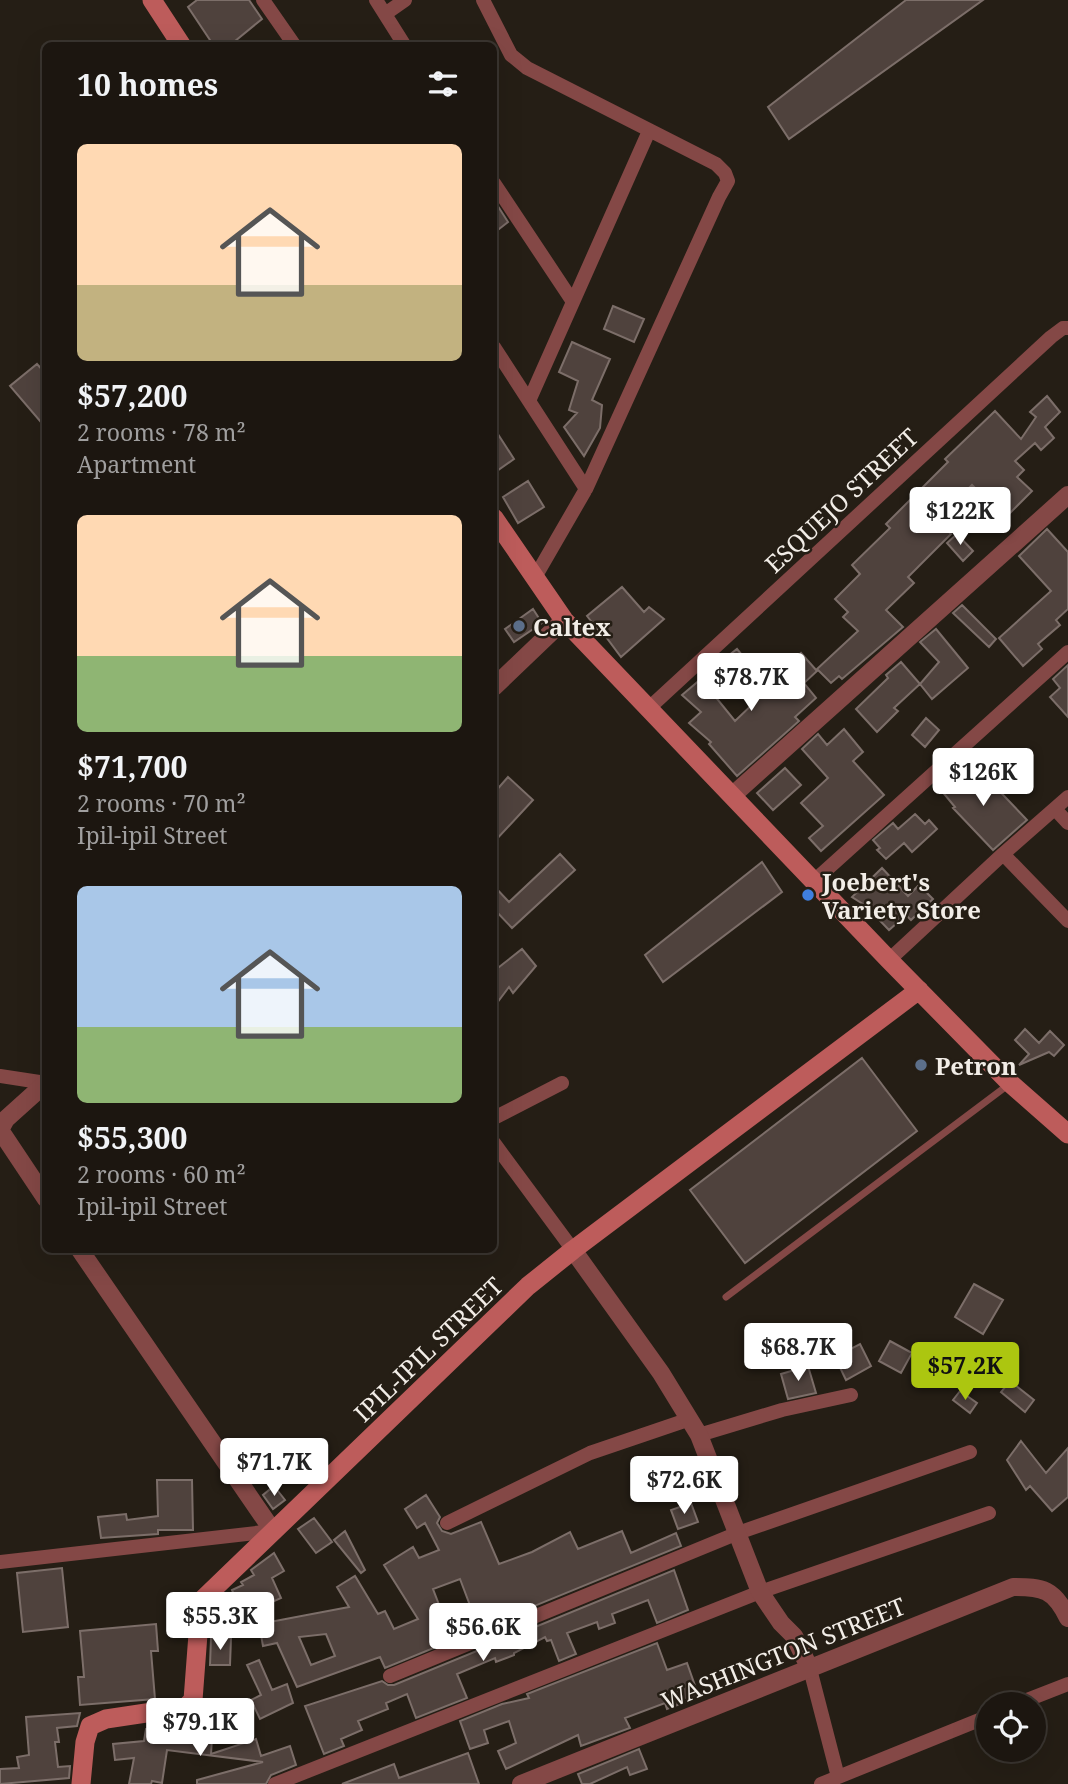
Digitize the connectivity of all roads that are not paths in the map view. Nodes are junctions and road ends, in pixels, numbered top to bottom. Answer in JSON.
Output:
{"nodes":[{"id":1,"x":152,"y":0,"type":"edge"},
{"id":2,"x":263,"y":0,"type":"edge"},
{"id":3,"x":376,"y":0,"type":"edge"},
{"id":4,"x":405,"y":0,"type":"edge"},
{"id":5,"x":483,"y":0,"type":"edge"},
{"id":6,"x":385,"y":14,"type":"junction"},
{"id":7,"x":179,"y":42,"type":"edge"},
{"id":8,"x":292,"y":42,"type":"edge"},
{"id":9,"x":402,"y":42,"type":"edge"},
{"id":10,"x":649,"y":131,"type":"junction"},
{"id":11,"x":497,"y":188,"type":"edge"},
{"id":12,"x":573,"y":302,"type":"junction"},
{"id":13,"x":1068,"y":328,"type":"edge"},
{"id":14,"x":497,"y":351,"type":"edge"},
{"id":15,"x":529,"y":401,"type":"junction"},
{"id":16,"x":586,"y":489,"type":"junction"},
{"id":17,"x":1068,"y":495,"type":"edge"},
{"id":18,"x":497,"y":522,"type":"edge"},
{"id":19,"x":534,"y":579,"type":"junction"},
{"id":20,"x":564,"y":620,"type":"junction"},
{"id":21,"x":1068,"y":652,"type":"edge"},
{"id":22,"x":497,"y":684,"type":"edge"},
{"id":23,"x":648,"y":709,"type":"junction"},
{"id":24,"x":733,"y":795,"type":"junction"},
{"id":25,"x":1068,"y":797,"type":"edge"},
{"id":26,"x":1055,"y":809,"type":"junction"},
{"id":27,"x":1068,"y":823,"type":"edge"},
{"id":28,"x":1003,"y":854,"type":"junction"},
{"id":29,"x":814,"y":881,"type":"junction"},
{"id":30,"x":1068,"y":921,"type":"edge"},
{"id":31,"x":889,"y":960,"type":"junction"},
{"id":32,"x":919,"y":990,"type":"junction"},
{"id":33,"x":0,"y":1076,"type":"edge"},
{"id":34,"x":42,"y":1082,"type":"edge"},
{"id":35,"x":562,"y":1083,"type":"dead end"},
{"id":36,"x":1010,"y":1083,"type":"junction"},
{"id":37,"x":42,"y":1087,"type":"edge"},
{"id":38,"x":497,"y":1116,"type":"edge"},
{"id":39,"x":1068,"y":1134,"type":"edge"},
{"id":40,"x":497,"y":1147,"type":"edge"},
{"id":41,"x":42,"y":1193,"type":"edge"},
{"id":42,"x":573,"y":1250,"type":"junction"},
{"id":43,"x":82,"y":1253,"type":"edge"},
{"id":44,"x":726,"y":1297,"type":"dead end"},
{"id":45,"x":851,"y":1395,"type":"dead end"},
{"id":46,"x":690,"y":1419,"type":"junction"},
{"id":47,"x":699,"y":1435,"type":"junction"},
{"id":48,"x":970,"y":1452,"type":"dead end"},
{"id":49,"x":989,"y":1513,"type":"dead end"},
{"id":50,"x":447,"y":1523,"type":"dead end"},
{"id":51,"x":273,"y":1531,"type":"junction"},
{"id":52,"x":738,"y":1533,"type":"junction"},
{"id":53,"x":0,"y":1562,"type":"edge"},
{"id":54,"x":760,"y":1592,"type":"junction"},
{"id":55,"x":1065,"y":1611,"type":"edge"},
{"id":56,"x":810,"y":1669,"type":"junction"},
{"id":57,"x":390,"y":1676,"type":"dead end"},
{"id":58,"x":1068,"y":1684,"type":"edge"},
{"id":59,"x":1046,"y":1693,"type":"edge"},
{"id":60,"x":976,"y":1721,"type":"edge"},
{"id":61,"x":838,"y":1777,"type":"junction"},
{"id":62,"x":81,"y":1784,"type":"edge"},
{"id":63,"x":275,"y":1784,"type":"edge"},
{"id":64,"x":521,"y":1784,"type":"edge"},
{"id":65,"x":821,"y":1784,"type":"edge"}],
"edges":[{"from":1,"to":7,"type":"main road"},
{"from":2,"to":8,"type":"street"},
{"from":3,"to":6,"type":"street"},
{"from":4,"to":6,"type":"street"},
{"from":5,"to":10,"type":"street"},
{"from":6,"to":9,"type":"street"},
{"from":10,"to":12,"type":"street"},
{"from":10,"to":16,"type":"street"},
{"from":11,"to":12,"type":"street"},
{"from":12,"to":15,"type":"street"},
{"from":13,"to":23,"type":"street","name":"ESQUEJO STREET"},
{"from":14,"to":15,"type":"street"},
{"from":15,"to":16,"type":"street"},
{"from":16,"to":19,"type":"street"},
{"from":17,"to":24,"type":"street"},
{"from":18,"to":19,"type":"main road"},
{"from":19,"to":20,"type":"main road"},
{"from":20,"to":22,"type":"street"},
{"from":20,"to":23,"type":"main road"},
{"from":21,"to":29,"type":"street"},
{"from":23,"to":24,"type":"main road"},
{"from":24,"to":29,"type":"main road"},
{"from":25,"to":26,"type":"street"},
{"from":26,"to":27,"type":"street"},
{"from":26,"to":28,"type":"street"},
{"from":28,"to":30,"type":"street"},
{"from":28,"to":31,"type":"street"},
{"from":29,"to":31,"type":"main road"},
{"from":31,"to":32,"type":"main road"},
{"from":32,"to":36,"type":"main road"},
{"from":32,"to":42,"type":"main road","name":"IPIL-IPIL STREET"},
{"from":33,"to":34,"type":"street"},
{"from":35,"to":38,"type":"street"},
{"from":36,"to":39,"type":"main road"},
{"from":36,"to":44,"type":"lane"},
{"from":37,"to":41,"type":"street"},
{"from":40,"to":42,"type":"street"},
{"from":42,"to":46,"type":"street"},
{"from":42,"to":51,"type":"main road","name":"IPIL-IPIL STREET"},
{"from":43,"to":51,"type":"street"},
{"from":45,"to":47,"type":"street"},
{"from":46,"to":47,"type":"street"},
{"from":46,"to":50,"type":"street"},
{"from":47,"to":52,"type":"street"},
{"from":48,"to":52,"type":"street"},
{"from":49,"to":54,"type":"street"},
{"from":51,"to":53,"type":"street"},
{"from":51,"to":62,"type":"main road","name":"IPIL-IPIL STREET"},
{"from":52,"to":54,"type":"street"},
{"from":52,"to":57,"type":"street"},
{"from":54,"to":56,"type":"street"},
{"from":54,"to":63,"type":"street"},
{"from":55,"to":56,"type":"street","name":"WASHINGTON STREET"},
{"from":56,"to":61,"type":"street"},
{"from":56,"to":64,"type":"street","name":"WASHINGTON STREET"},
{"from":58,"to":59,"type":"street"},
{"from":60,"to":61,"type":"street"},
{"from":61,"to":65,"type":"street"}]}
